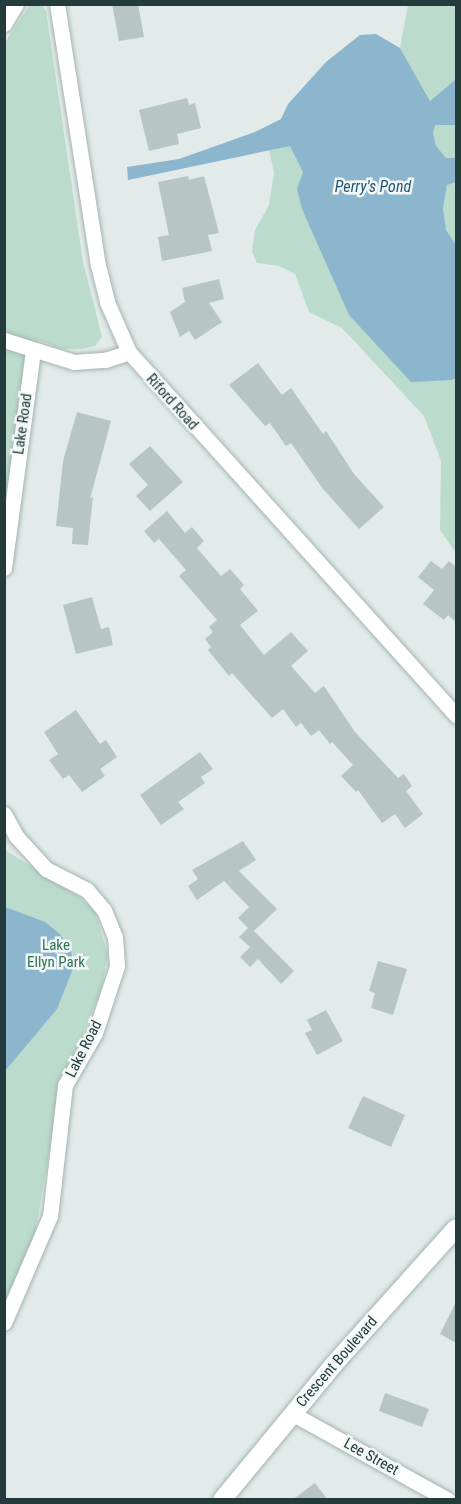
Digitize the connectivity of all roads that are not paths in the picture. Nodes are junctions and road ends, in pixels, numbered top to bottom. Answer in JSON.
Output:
{"nodes":[{"id":1,"x":16,"y":4,"type":"edge"},
{"id":2,"x":57,"y":4,"type":"edge"},
{"id":3,"x":4,"y":24,"type":"edge"},
{"id":4,"x":4,"y":340,"type":"edge"},
{"id":5,"x":33,"y":351,"type":"junction"},
{"id":6,"x":129,"y":351,"type":"junction"},
{"id":7,"x":4,"y":568,"type":"edge"},
{"id":8,"x":456,"y":715,"type":"edge"},
{"id":9,"x":4,"y":814,"type":"edge"},
{"id":10,"x":456,"y":1228,"type":"edge"},
{"id":11,"x":4,"y":1323,"type":"edge"},
{"id":12,"x":293,"y":1414,"type":"junction"},
{"id":13,"x":222,"y":1500,"type":"edge"},
{"id":14,"x":448,"y":1500,"type":"edge"}],
"edges":[{"from":1,"to":3,"type":"street"},
{"from":2,"to":6,"type":"street","name":"Riford Road"},
{"from":4,"to":5,"type":"street"},
{"from":5,"to":6,"type":"street"},
{"from":5,"to":7,"type":"street","name":"Lake Road"},
{"from":6,"to":8,"type":"street","name":"Riford Road"},
{"from":9,"to":11,"type":"street","name":"Lake Road"},
{"from":10,"to":12,"type":"street","name":"Crescent Boulevard"},
{"from":12,"to":13,"type":"street","name":"Crescent Boulevard"},
{"from":12,"to":14,"type":"street","name":"Lee Street"}]}
